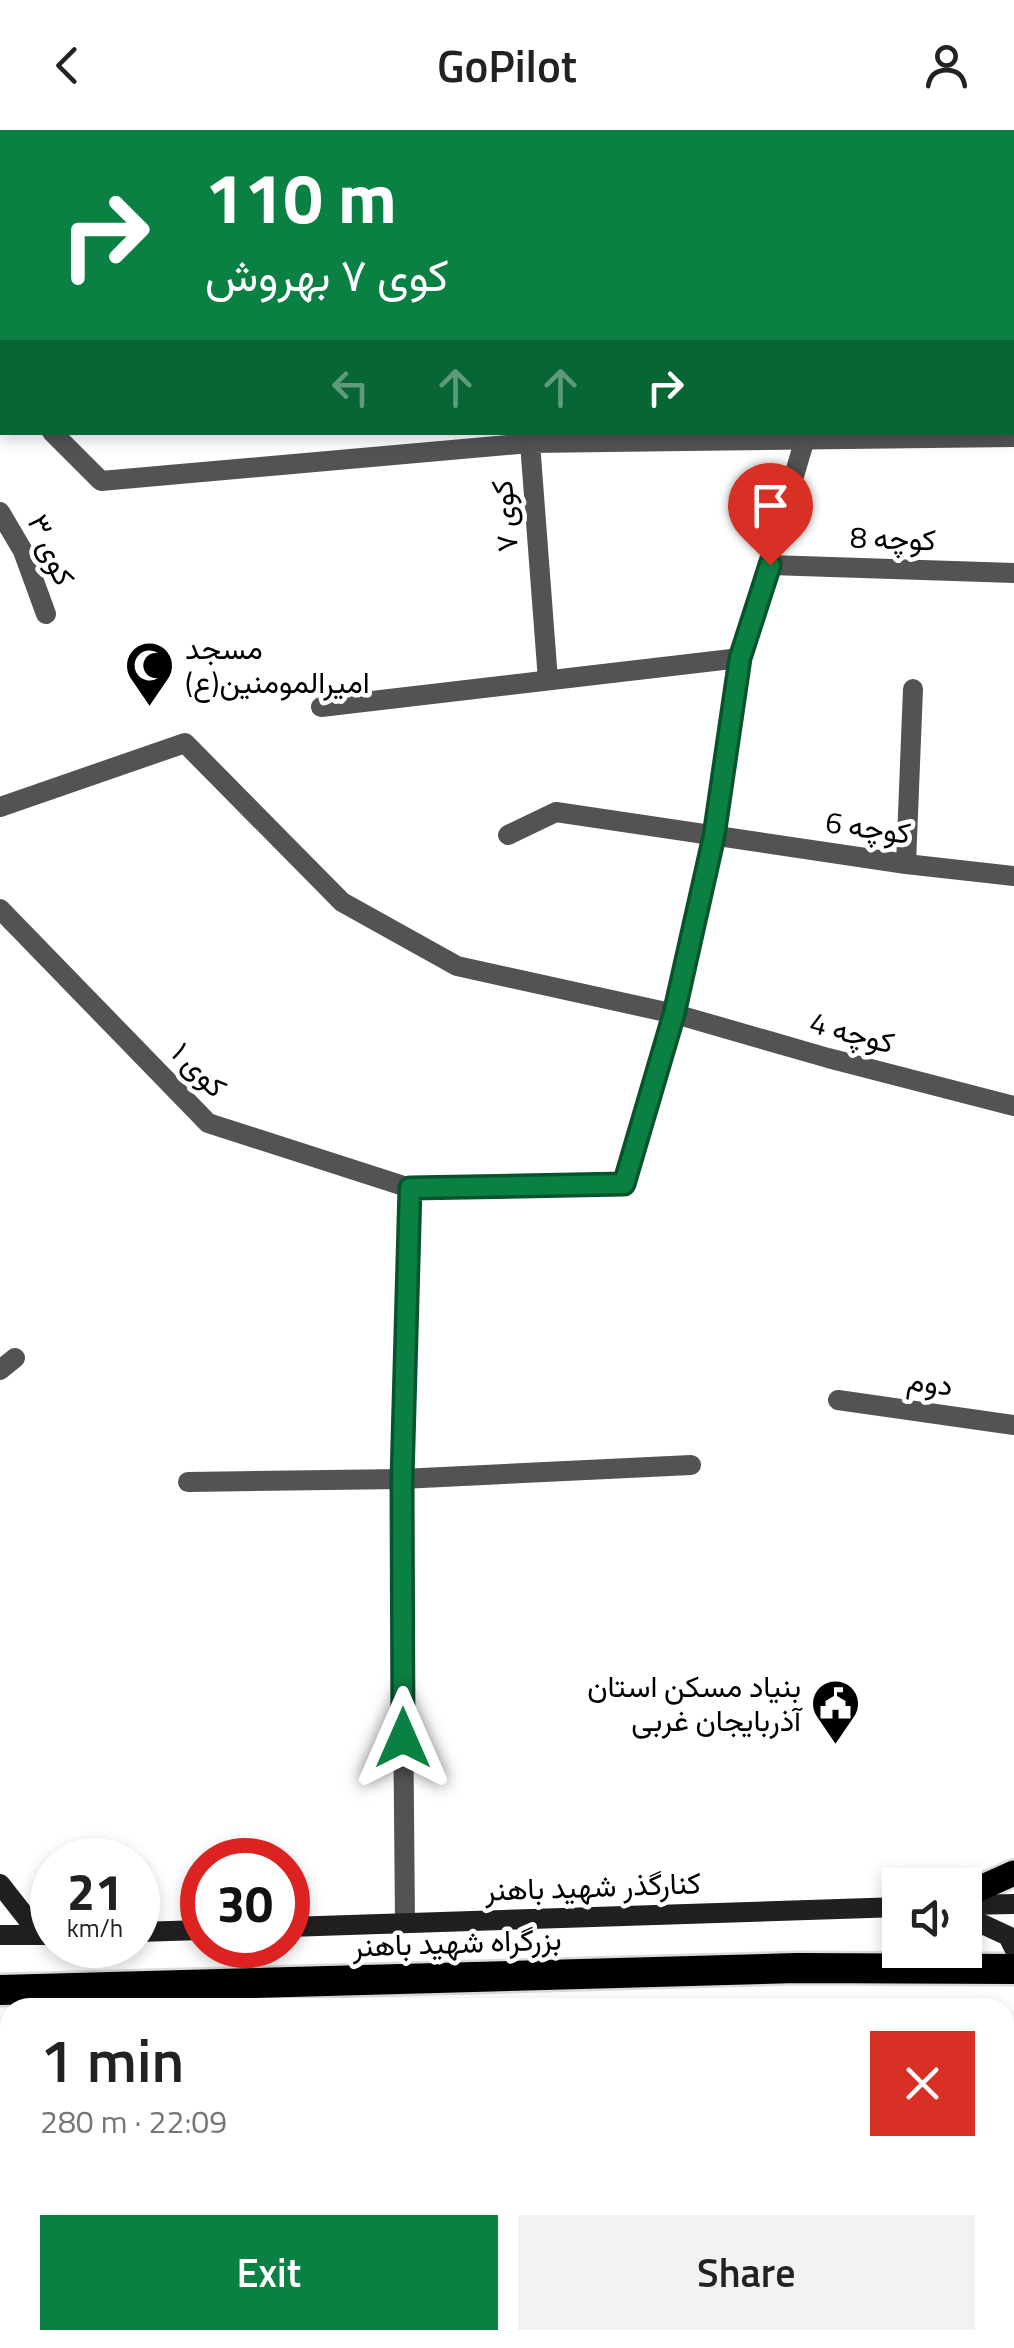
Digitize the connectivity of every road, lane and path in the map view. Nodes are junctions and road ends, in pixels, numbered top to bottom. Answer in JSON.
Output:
{"nodes":[{"id":1,"x":55,"y":435,"type":"edge"},
{"id":2,"x":806,"y":436,"type":"edge"},
{"id":3,"x":1014,"y":437,"type":"edge"},
{"id":4,"x":530,"y":444,"type":"junction"},
{"id":5,"x":0,"y":512,"type":"edge"},
{"id":6,"x":770,"y":565,"type":"junction"},
{"id":7,"x":1014,"y":573,"type":"edge"},
{"id":8,"x":46,"y":614,"type":"dead end"},
{"id":9,"x":740,"y":658,"type":"junction"},
{"id":10,"x":548,"y":680,"type":"junction"},
{"id":11,"x":913,"y":690,"type":"dead end"},
{"id":12,"x":322,"y":706,"type":"dead end"},
{"id":13,"x":0,"y":806,"type":"edge"},
{"id":14,"x":508,"y":835,"type":"dead end"},
{"id":15,"x":714,"y":836,"type":"junction"},
{"id":16,"x":906,"y":864,"type":"junction"},
{"id":17,"x":1014,"y":876,"type":"edge"},
{"id":18,"x":1,"y":913,"type":"edge"},
{"id":19,"x":674,"y":1014,"type":"junction"},
{"id":20,"x":1014,"y":1106,"type":"edge"},
{"id":21,"x":410,"y":1188,"type":"junction"},
{"id":22,"x":838,"y":1400,"type":"dead end"},
{"id":23,"x":1014,"y":1425,"type":"edge"},
{"id":24,"x":692,"y":1466,"type":"dead end"},
{"id":25,"x":402,"y":1479,"type":"junction"},
{"id":26,"x":188,"y":1482,"type":"dead end"},
{"id":27,"x":1014,"y":1873,"type":"edge"},
{"id":28,"x":0,"y":1884,"type":"edge"},
{"id":29,"x":982,"y":1887,"type":"edge"},
{"id":30,"x":1014,"y":1904,"type":"edge"},
{"id":31,"x":982,"y":1905,"type":"edge"},
{"id":32,"x":882,"y":1908,"type":"edge"},
{"id":33,"x":30,"y":1917,"type":"edge"},
{"id":34,"x":405,"y":1924,"type":"junction"},
{"id":35,"x":982,"y":1924,"type":"edge"},
{"id":36,"x":310,"y":1926,"type":"edge"},
{"id":37,"x":0,"y":1935,"type":"edge"},
{"id":38,"x":30,"y":1935,"type":"edge"},
{"id":39,"x":1014,"y":1948,"type":"edge"},
{"id":40,"x":1014,"y":1969,"type":"edge"},
{"id":41,"x":0,"y":1990,"type":"edge"}],
"edges":[{"from":1,"to":4,"type":"street"},
{"from":2,"to":3,"type":"street","name":"کوی ۷"},
{"from":2,"to":4,"type":"street","name":"کوی ۷"},
{"from":2,"to":6,"type":"street"},
{"from":4,"to":10,"type":"street","name":"کوی ۷"},
{"from":5,"to":8,"type":"street","name":"کوی ۳"},
{"from":6,"to":7,"type":"street","name":"کوچه 8"},
{"from":6,"to":9,"type":"street"},
{"from":9,"to":10,"type":"street"},
{"from":9,"to":15,"type":"street"},
{"from":10,"to":12,"type":"street"},
{"from":11,"to":16,"type":"street"},
{"from":13,"to":19,"type":"street","name":"کوچه 4"},
{"from":14,"to":15,"type":"street","name":"کوچه 6"},
{"from":15,"to":16,"type":"street","name":"کوچه 6"},
{"from":15,"to":19,"type":"street"},
{"from":16,"to":17,"type":"street","name":"کوچه 6"},
{"from":18,"to":21,"type":"street","name":"کوی ۱"},
{"from":19,"to":20,"type":"street","name":"کوچه 4"},
{"from":19,"to":21,"type":"street","name":"کوی ۱"},
{"from":21,"to":25,"type":"street"},
{"from":22,"to":23,"type":"street","name":"دوم"},
{"from":24,"to":25,"type":"street"},
{"from":25,"to":26,"type":"street"},
{"from":25,"to":34,"type":"street"},
{"from":27,"to":29,"type":"main road"},
{"from":28,"to":33,"type":"main road"},
{"from":30,"to":31,"type":"main road"},
{"from":32,"to":34,"type":"main road","name":"کنارگذر شهید باهنر"},
{"from":34,"to":36,"type":"main road","name":"کنارگذر شهید باهنر"},
{"from":35,"to":39,"type":"main road"},
{"from":37,"to":38,"type":"main road"},
{"from":40,"to":41,"type":"highway","name":"بزرگراه شهید باهنر"}]}
